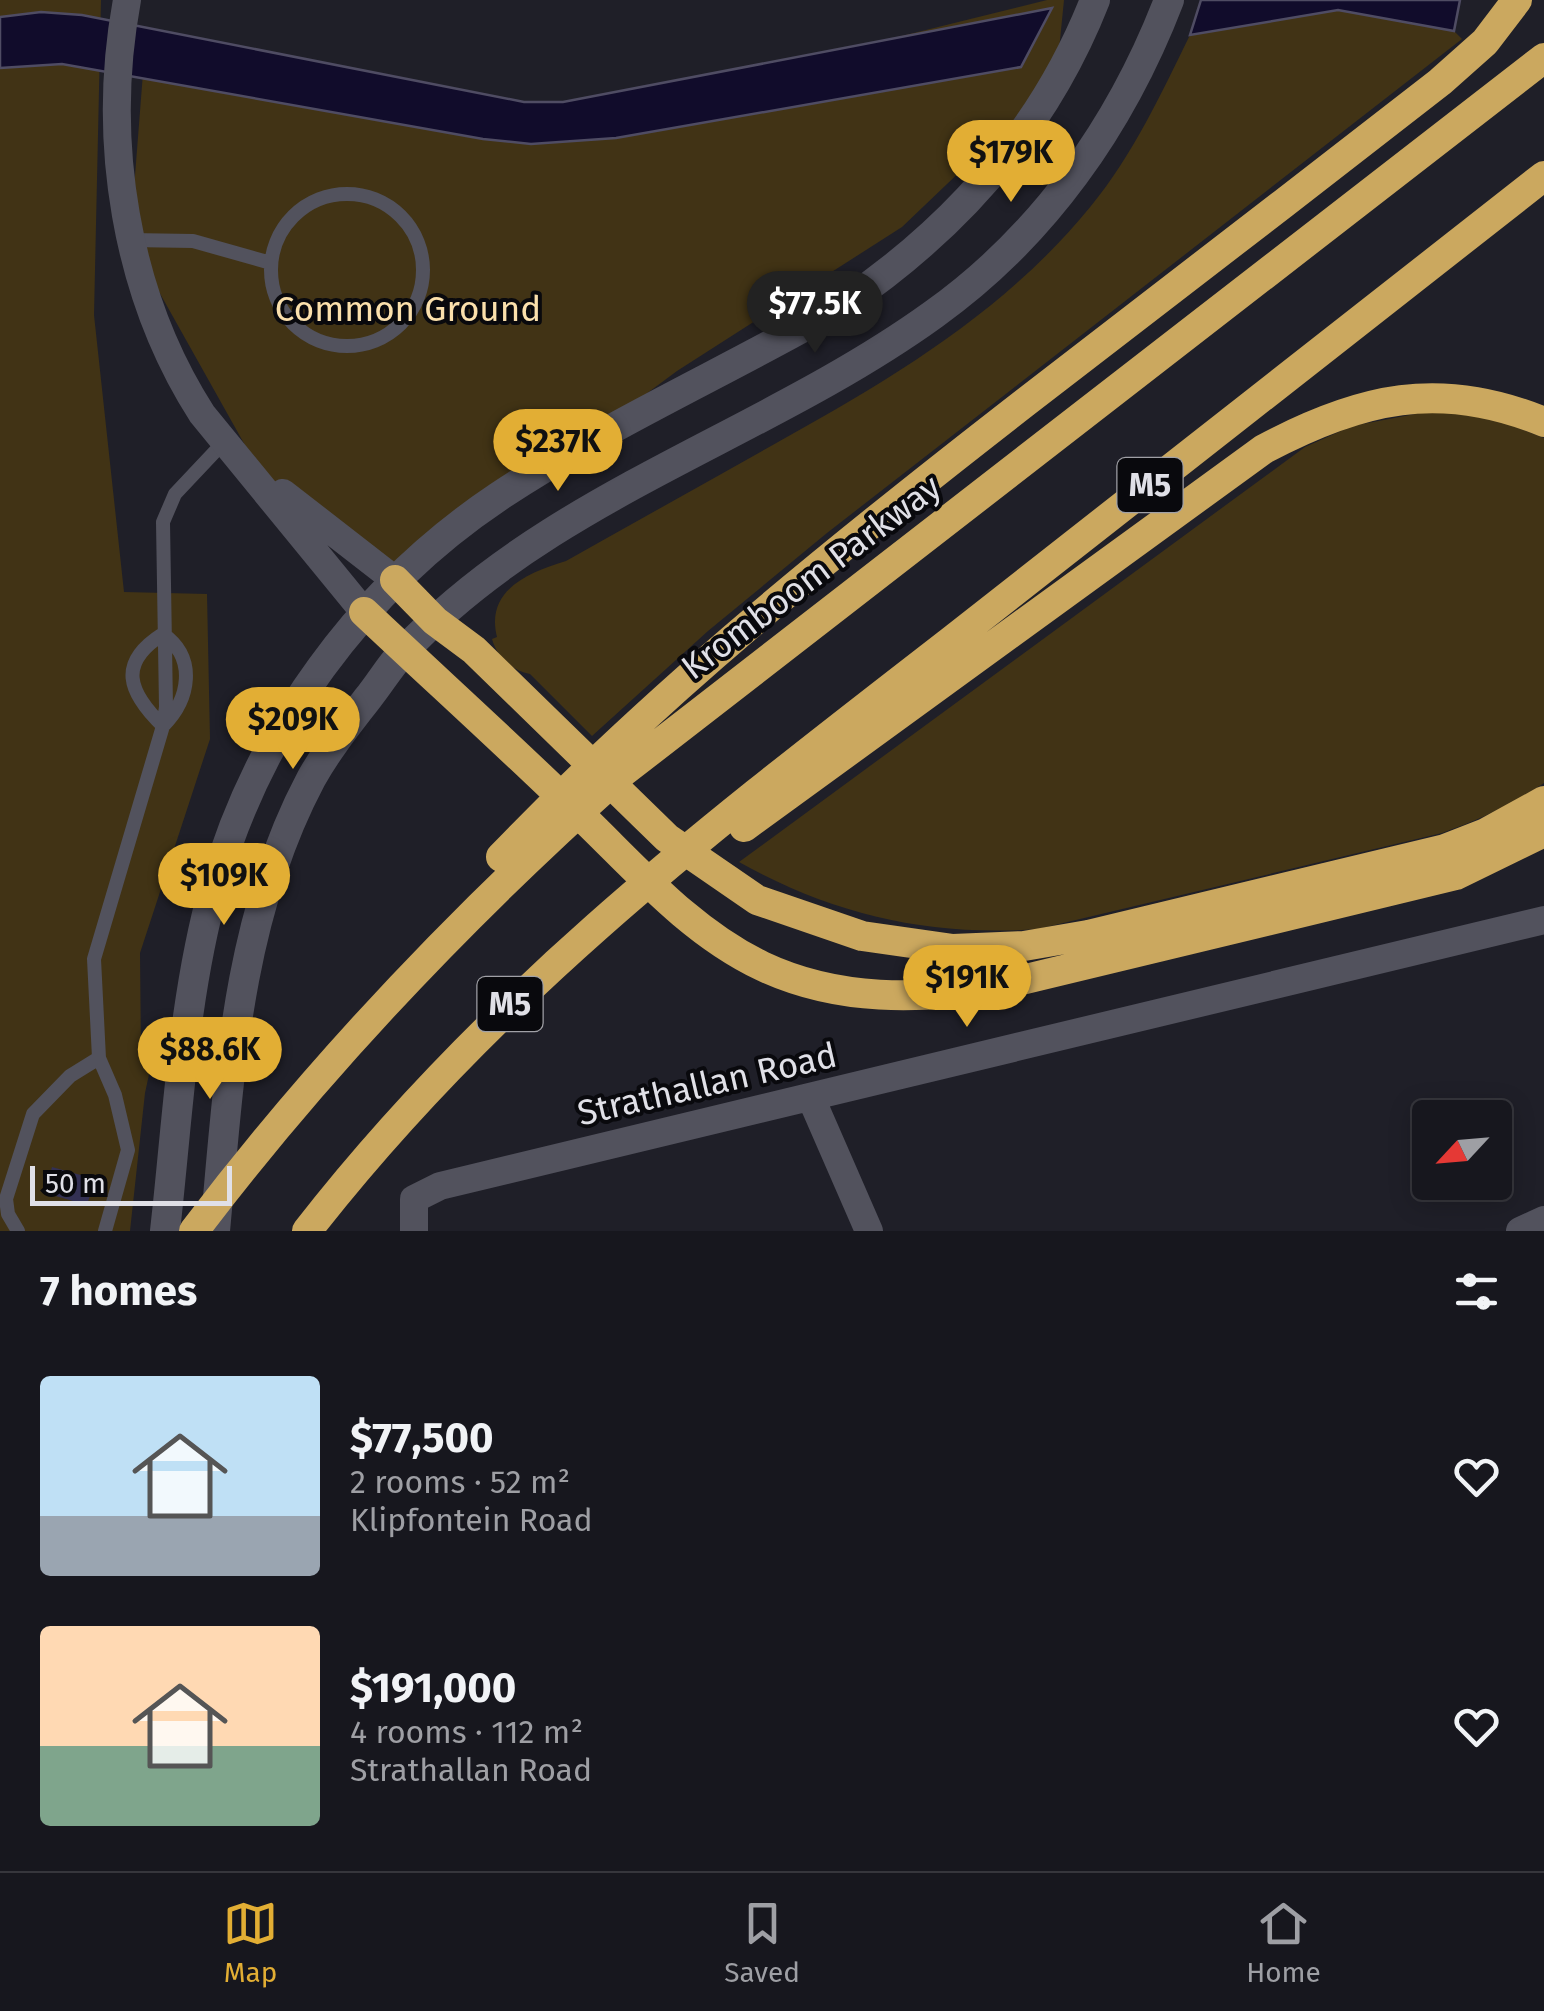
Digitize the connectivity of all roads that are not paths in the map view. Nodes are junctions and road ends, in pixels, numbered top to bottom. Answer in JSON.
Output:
{"nodes":[{"id":1,"x":1095,"y":0,"type":"edge"},
{"id":2,"x":1169,"y":0,"type":"edge"},
{"id":3,"x":1517,"y":0,"type":"edge"},
{"id":4,"x":126,"y":4,"type":"edge"},
{"id":5,"x":1544,"y":58,"type":"edge"},
{"id":6,"x":1544,"y":176,"type":"edge"},
{"id":7,"x":130,"y":240,"type":"junction"},
{"id":8,"x":271,"y":263,"type":"junction"},
{"id":9,"x":1544,"y":422,"type":"edge"},
{"id":10,"x":224,"y":442,"type":"junction"},
{"id":11,"x":246,"y":466,"type":"junction"},
{"id":12,"x":395,"y":580,"type":"junction"},
{"id":13,"x":364,"y":612,"type":"junction"},
{"id":14,"x":435,"y":621,"type":"junction"},
{"id":15,"x":163,"y":634,"type":"junction"},
{"id":16,"x":404,"y":650,"type":"junction"},
{"id":17,"x":680,"y":706,"type":"junction"},
{"id":18,"x":164,"y":726,"type":"junction"},
{"id":19,"x":762,"y":800,"type":"junction"},
{"id":20,"x":1544,"y":801,"type":"edge"},
{"id":21,"x":1544,"y":832,"type":"edge"},
{"id":22,"x":1544,"y":920,"type":"edge"},
{"id":23,"x":98,"y":1058,"type":"junction"},
{"id":24,"x":811,"y":1098,"type":"junction"},
{"id":25,"x":1544,"y":1220,"type":"edge"},
{"id":26,"x":18,"y":1231,"type":"edge"},
{"id":27,"x":104,"y":1231,"type":"edge"},
{"id":28,"x":165,"y":1231,"type":"edge"},
{"id":29,"x":194,"y":1231,"type":"edge"},
{"id":30,"x":215,"y":1231,"type":"edge"},
{"id":31,"x":307,"y":1231,"type":"edge"},
{"id":32,"x":414,"y":1231,"type":"edge"},
{"id":33,"x":870,"y":1231,"type":"edge"},
{"id":34,"x":1520,"y":1231,"type":"edge"}],
"edges":[{"from":1,"to":12,"type":"main road"},
{"from":2,"to":14,"type":"main road"},
{"from":3,"to":17,"type":"highway"},
{"from":4,"to":7,"type":"street"},
{"from":5,"to":17,"type":"highway","name":"Kromboom Parkway","number":"M5"},
{"from":6,"to":19,"type":"highway","number":"M5"},
{"from":7,"to":8,"type":"lane"},
{"from":7,"to":10,"type":"street"},
{"from":8,"to":8,"type":"lane"},
{"from":9,"to":19,"type":"highway"},
{"from":10,"to":11,"type":"street"},
{"from":10,"to":15,"type":"lane"},
{"from":11,"to":12,"type":"street"},
{"from":11,"to":13,"type":"street"},
{"from":12,"to":13,"type":"main road"},
{"from":12,"to":14,"type":"highway"},
{"from":13,"to":16,"type":"highway"},
{"from":13,"to":28,"type":"main road"},
{"from":14,"to":16,"type":"main road"},
{"from":14,"to":20,"type":"highway"},
{"from":15,"to":18,"type":"lane"},
{"from":15,"to":18,"type":"lane"},
{"from":16,"to":21,"type":"highway"},
{"from":16,"to":30,"type":"main road"},
{"from":17,"to":29,"type":"highway","name":"Kromboom Parkway","number":"M5"},
{"from":18,"to":23,"type":"lane"},
{"from":19,"to":31,"type":"highway","number":"M5"},
{"from":22,"to":24,"type":"street","name":"Strathallan Road"},
{"from":23,"to":26,"type":"lane"},
{"from":23,"to":27,"type":"lane"},
{"from":24,"to":32,"type":"street","name":"Strathallan Road"},
{"from":24,"to":33,"type":"street"},
{"from":25,"to":34,"type":"street"}]}
